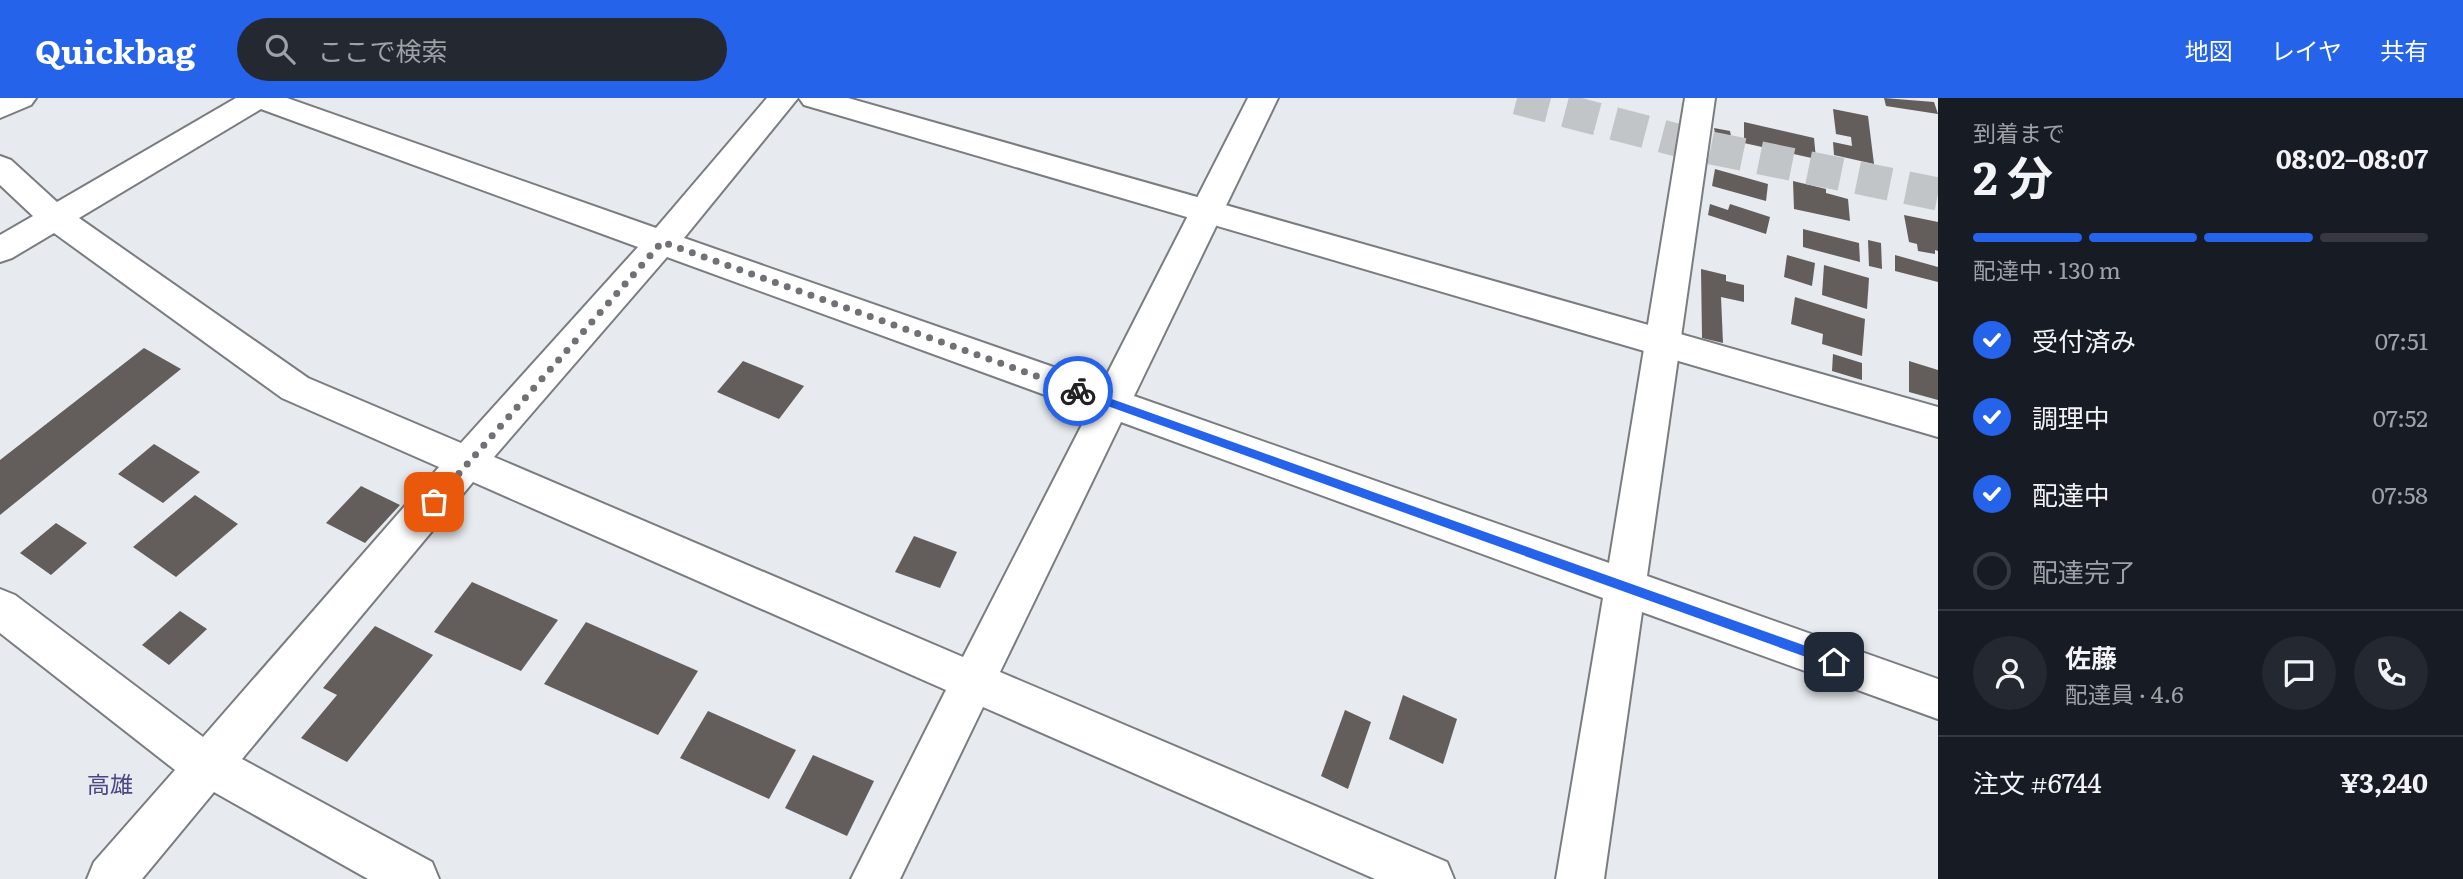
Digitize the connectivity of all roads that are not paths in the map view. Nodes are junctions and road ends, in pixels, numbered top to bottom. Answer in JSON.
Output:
{"nodes":[{"id":1,"x":21,"y":98,"type":"edge"},
{"id":2,"x":258,"y":98,"type":"edge"},
{"id":3,"x":783,"y":98,"type":"edge"},
{"id":4,"x":814,"y":98,"type":"edge"},
{"id":5,"x":1263,"y":98,"type":"edge"},
{"id":6,"x":1699,"y":98,"type":"edge"},
{"id":7,"x":0,"y":108,"type":"edge"},
{"id":8,"x":0,"y":167,"type":"edge"},
{"id":9,"x":1208,"y":211,"type":"junction"},
{"id":10,"x":54,"y":217,"type":"junction"},
{"id":11,"x":662,"y":242,"type":"junction"},
{"id":12,"x":0,"y":250,"type":"edge"},
{"id":13,"x":1661,"y":342,"type":"junction"},
{"id":14,"x":1113,"y":404,"type":"junction"},
{"id":15,"x":1938,"y":422,"type":"edge"},
{"id":16,"x":468,"y":461,"type":"junction"},
{"id":17,"x":1625,"y":587,"type":"junction"},
{"id":18,"x":0,"y":608,"type":"edge"},
{"id":19,"x":973,"y":680,"type":"junction"},
{"id":20,"x":1938,"y":699,"type":"edge"},
{"id":21,"x":209,"y":766,"type":"junction"},
{"id":22,"x":111,"y":879,"type":"edge"},
{"id":23,"x":415,"y":879,"type":"edge"},
{"id":24,"x":875,"y":879,"type":"edge"},
{"id":25,"x":1430,"y":879,"type":"edge"},
{"id":26,"x":1580,"y":879,"type":"edge"}],
"edges":[{"from":1,"to":7,"type":"street"},
{"from":2,"to":10,"type":"street"},
{"from":2,"to":11,"type":"street"},
{"from":3,"to":11,"type":"street"},
{"from":4,"to":9,"type":"street"},
{"from":5,"to":9,"type":"street"},
{"from":6,"to":13,"type":"street"},
{"from":8,"to":10,"type":"street"},
{"from":9,"to":13,"type":"street"},
{"from":9,"to":14,"type":"street"},
{"from":10,"to":12,"type":"street"},
{"from":10,"to":16,"type":"street"},
{"from":11,"to":14,"type":"street"},
{"from":11,"to":16,"type":"street"},
{"from":13,"to":15,"type":"street"},
{"from":13,"to":17,"type":"street"},
{"from":14,"to":17,"type":"street"},
{"from":14,"to":19,"type":"street"},
{"from":16,"to":19,"type":"street"},
{"from":16,"to":21,"type":"street"},
{"from":17,"to":20,"type":"street"},
{"from":17,"to":26,"type":"street"},
{"from":18,"to":21,"type":"street"},
{"from":19,"to":24,"type":"street"},
{"from":19,"to":25,"type":"street"},
{"from":21,"to":22,"type":"street"},
{"from":21,"to":23,"type":"street"}]}
